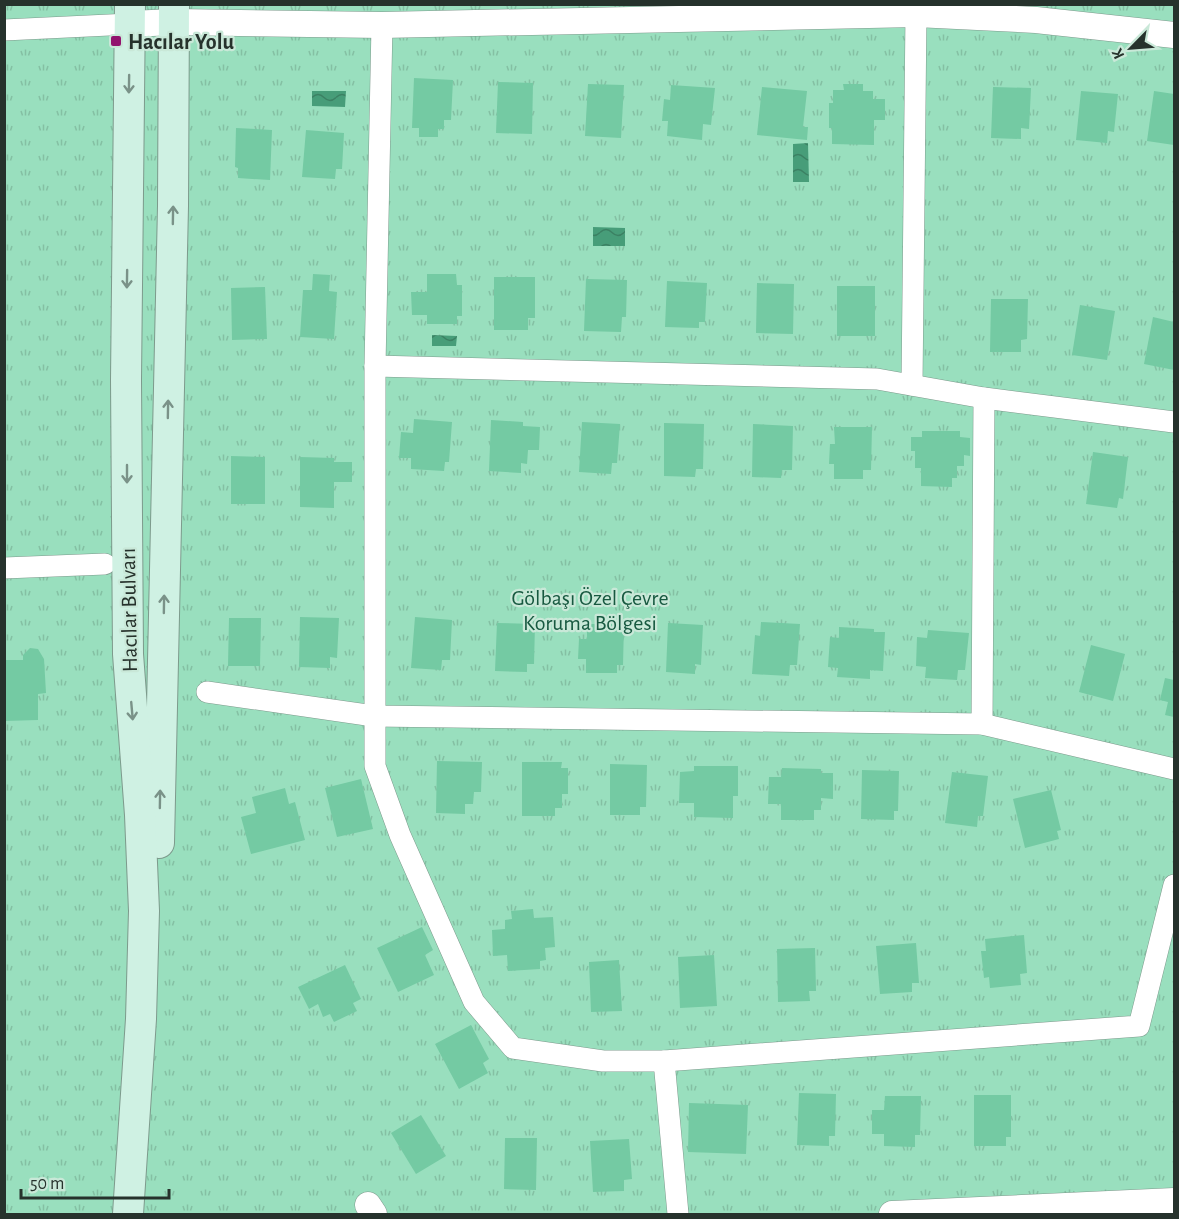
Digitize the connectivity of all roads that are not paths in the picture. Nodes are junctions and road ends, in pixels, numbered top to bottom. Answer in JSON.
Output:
{"nodes":[{"id":1,"x":174,"y":13,"type":"edge"},
{"id":2,"x":130,"y":14,"type":"edge"},
{"id":3,"x":915,"y":14,"type":"junction"},
{"id":4,"x":382,"y":25,"type":"junction"},
{"id":5,"x":4,"y":30,"type":"edge"},
{"id":6,"x":1174,"y":35,"type":"edge"},
{"id":7,"x":375,"y":366,"type":"junction"},
{"id":8,"x":912,"y":385,"type":"junction"},
{"id":9,"x":984,"y":398,"type":"junction"},
{"id":10,"x":1174,"y":422,"type":"edge"},
{"id":11,"x":105,"y":564,"type":"dead end"},
{"id":12,"x":4,"y":568,"type":"edge"},
{"id":13,"x":207,"y":693,"type":"dead end"},
{"id":14,"x":374,"y":716,"type":"junction"},
{"id":15,"x":982,"y":724,"type":"junction"},
{"id":16,"x":1174,"y":769,"type":"edge"},
{"id":17,"x":1174,"y":885,"type":"edge"},
{"id":18,"x":664,"y":1061,"type":"junction"},
{"id":19,"x":1174,"y":1201,"type":"edge"},
{"id":20,"x":128,"y":1215,"type":"edge"},
{"id":21,"x":146,"y":1215,"type":"edge"},
{"id":22,"x":678,"y":1215,"type":"edge"},
{"id":23,"x":892,"y":1215,"type":"edge"}],
"edges":[{"from":1,"to":2,"type":"street"},
{"from":1,"to":4,"type":"street"},
{"from":21,"to":1,"type":"main road","name":"Hacılar Bulvarı","one_way":true},
{"from":2,"to":5,"type":"street"},
{"from":2,"to":20,"type":"main road","name":"Hacılar Bulvarı","one_way":true},
{"from":3,"to":4,"type":"street"},
{"from":3,"to":6,"type":"street"},
{"from":3,"to":8,"type":"street"},
{"from":4,"to":7,"type":"street"},
{"from":7,"to":8,"type":"street"},
{"from":7,"to":14,"type":"street"},
{"from":8,"to":9,"type":"street"},
{"from":9,"to":10,"type":"street"},
{"from":9,"to":15,"type":"street"},
{"from":11,"to":12,"type":"street"},
{"from":13,"to":14,"type":"street"},
{"from":14,"to":15,"type":"street"},
{"from":14,"to":18,"type":"street"},
{"from":15,"to":16,"type":"street"},
{"from":17,"to":18,"type":"street"},
{"from":18,"to":22,"type":"street"},
{"from":19,"to":23,"type":"street"}]}
